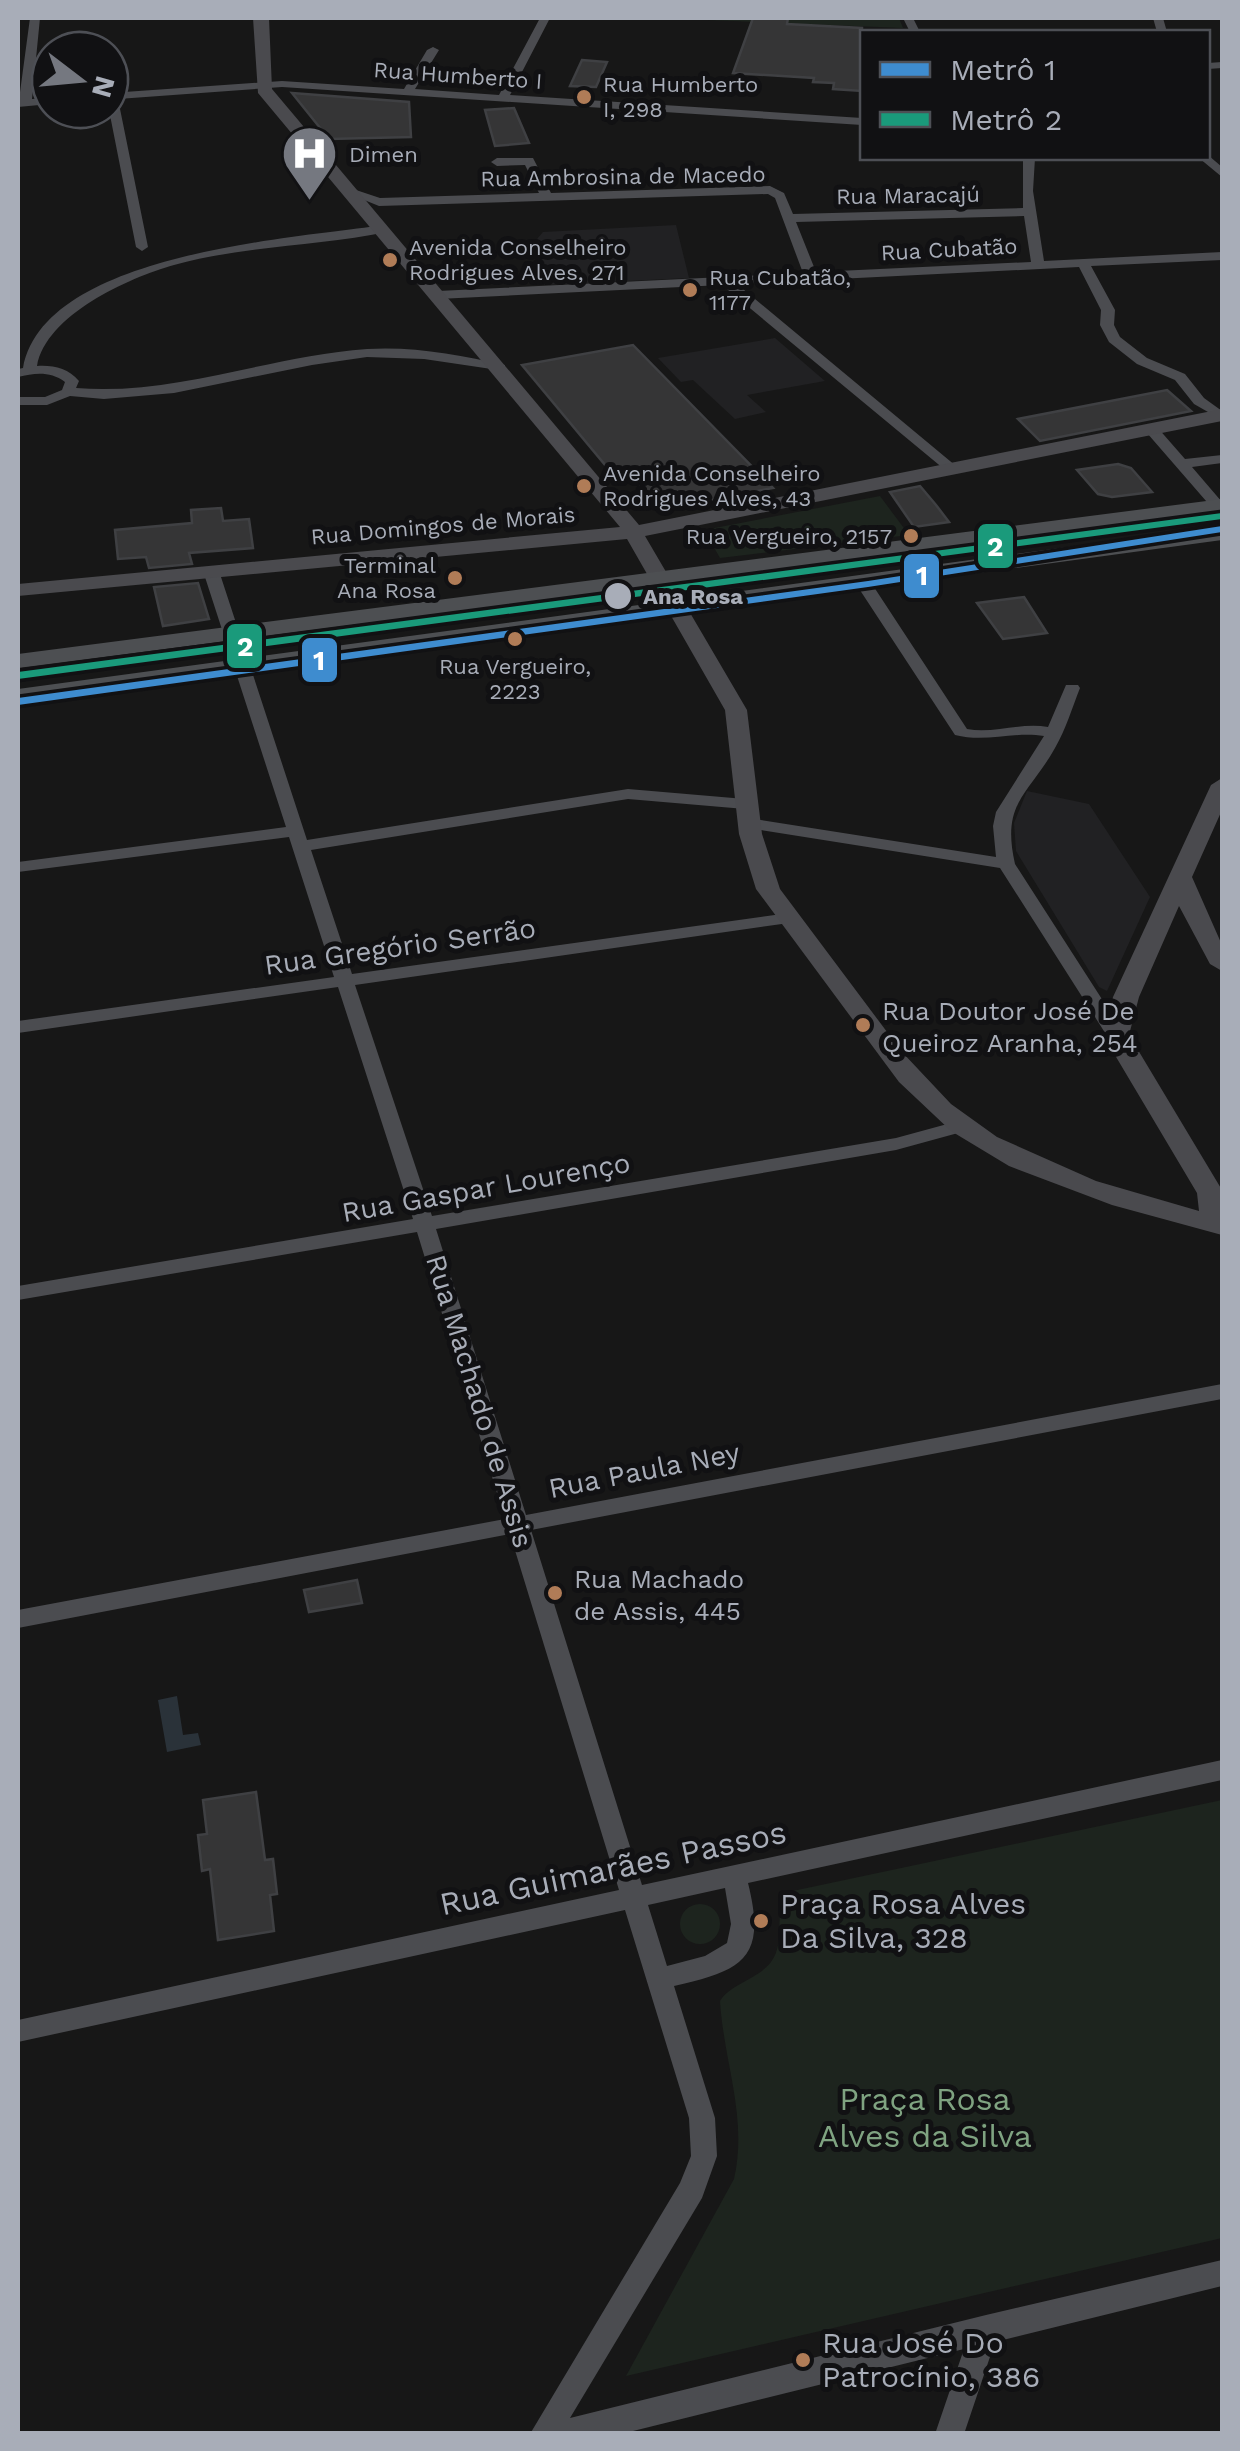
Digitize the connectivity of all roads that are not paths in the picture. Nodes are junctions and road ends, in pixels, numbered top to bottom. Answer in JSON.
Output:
{"nodes":[{"id":1,"x":34,"y":18,"type":"edge"},
{"id":2,"x":261,"y":18,"type":"edge"},
{"id":3,"x":545,"y":18,"type":"edge"},
{"id":4,"x":432,"y":50,"type":"dead end"},
{"id":5,"x":263,"y":83,"type":"junction"},
{"id":6,"x":408,"y":92,"type":"junction"},
{"id":7,"x":130,"y":94,"type":"edge"},
{"id":8,"x":504,"y":98,"type":"junction"},
{"id":9,"x":22,"y":104,"type":"edge"},
{"id":10,"x":860,"y":122,"type":"edge"},
{"id":11,"x":116,"y":130,"type":"edge"},
{"id":12,"x":1030,"y":160,"type":"edge"},
{"id":13,"x":497,"y":162,"type":"dead end"},
{"id":14,"x":546,"y":196,"type":"junction"},
{"id":15,"x":1030,"y":212,"type":"junction"},
{"id":16,"x":377,"y":215,"type":"junction"},
{"id":17,"x":788,"y":218,"type":"junction"},
{"id":18,"x":134,"y":254,"type":"junction"},
{"id":19,"x":202,"y":256,"type":"junction"},
{"id":20,"x":1222,"y":256,"type":"edge"},
{"id":21,"x":1084,"y":262,"type":"junction"},
{"id":22,"x":1038,"y":265,"type":"junction"},
{"id":23,"x":811,"y":276,"type":"junction"},
{"id":24,"x":725,"y":280,"type":"junction"},
{"id":25,"x":98,"y":290,"type":"junction"},
{"id":26,"x":438,"y":295,"type":"junction"},
{"id":27,"x":500,"y":368,"type":"junction"},
{"id":28,"x":23,"y":371,"type":"edge"},
{"id":29,"x":68,"y":392,"type":"junction"},
{"id":30,"x":18,"y":401,"type":"edge"},
{"id":31,"x":1222,"y":415,"type":"edge"},
{"id":32,"x":1152,"y":430,"type":"junction"},
{"id":33,"x":1222,"y":459,"type":"edge"},
{"id":34,"x":1183,"y":464,"type":"junction"},
{"id":35,"x":955,"y":471,"type":"junction"},
{"id":36,"x":1220,"y":506,"type":"edge"},
{"id":37,"x":634,"y":532,"type":"junction"},
{"id":38,"x":1222,"y":534,"type":"edge"},
{"id":39,"x":212,"y":574,"type":"junction"},
{"id":40,"x":660,"y":578,"type":"junction"},
{"id":41,"x":862,"y":581,"type":"junction"},
{"id":42,"x":18,"y":590,"type":"edge"},
{"id":43,"x":676,"y":605,"type":"junction"},
{"id":44,"x":229,"y":635,"type":"junction"},
{"id":45,"x":18,"y":662,"type":"edge"},
{"id":46,"x":244,"y":665,"type":"junction"},
{"id":47,"x":1072,"y":688,"type":"dead end"},
{"id":48,"x":18,"y":696,"type":"edge"},
{"id":49,"x":1053,"y":734,"type":"junction"},
{"id":50,"x":1222,"y":785,"type":"edge"},
{"id":51,"x":746,"y":814,"type":"junction"},
{"id":52,"x":301,"y":839,"type":"junction"},
{"id":53,"x":1006,"y":864,"type":"junction"},
{"id":54,"x":18,"y":868,"type":"edge"},
{"id":55,"x":1182,"y":880,"type":"junction"},
{"id":56,"x":789,"y":918,"type":"junction"},
{"id":57,"x":1222,"y":964,"type":"edge"},
{"id":58,"x":347,"y":980,"type":"junction"},
{"id":59,"x":18,"y":1027,"type":"edge"},
{"id":60,"x":1116,"y":1035,"type":"junction"},
{"id":61,"x":962,"y":1126,"type":"junction"},
{"id":62,"x":1218,"y":1225,"type":"edge"},
{"id":63,"x":425,"y":1226,"type":"junction"},
{"id":64,"x":18,"y":1292,"type":"edge"},
{"id":65,"x":1222,"y":1392,"type":"edge"},
{"id":66,"x":518,"y":1524,"type":"junction"},
{"id":67,"x":18,"y":1619,"type":"edge"},
{"id":68,"x":1222,"y":1770,"type":"edge"},
{"id":69,"x":734,"y":1875,"type":"junction"},
{"id":70,"x":634,"y":1894,"type":"junction"},
{"id":71,"x":662,"y":1978,"type":"junction"},
{"id":72,"x":18,"y":2031,"type":"edge"},
{"id":73,"x":1222,"y":2273,"type":"edge"},
{"id":74,"x":986,"y":2328,"type":"junction"},
{"id":75,"x":544,"y":2434,"type":"edge"},
{"id":76,"x":561,"y":2434,"type":"edge"},
{"id":77,"x":949,"y":2434,"type":"edge"}],
"edges":[{"from":1,"to":9,"type":"street"},
{"from":2,"to":5,"type":"street"},
{"from":3,"to":8,"type":"street"},
{"from":4,"to":6,"type":"street"},
{"from":5,"to":6,"type":"street","name":"Rua Humberto I"},
{"from":5,"to":7,"type":"street","name":"Rua Humberto I"},
{"from":5,"to":16,"type":"street"},
{"from":6,"to":8,"type":"street","name":"Rua Humberto I"},
{"from":8,"to":10,"type":"street","name":"Rua Humberto I"},
{"from":11,"to":18,"type":"street"},
{"from":12,"to":15,"type":"street"},
{"from":13,"to":14,"type":"street"},
{"from":14,"to":16,"type":"street","name":"Rua Ambrosina de Macedo"},
{"from":14,"to":17,"type":"street","name":"Rua Ambrosina de Macedo"},
{"from":15,"to":17,"type":"street","name":"Rua Maracajú"},
{"from":15,"to":22,"type":"street"},
{"from":16,"to":19,"type":"street","name":"Rua Ambrosina de Macedo"},
{"from":16,"to":26,"type":"street"},
{"from":17,"to":23,"type":"street","name":"Rua Ambrosina de Macedo"},
{"from":18,"to":19,"type":"street"},
{"from":18,"to":25,"type":"street"},
{"from":19,"to":25,"type":"street"},
{"from":20,"to":21,"type":"street","name":"Rua Cubatão"},
{"from":21,"to":22,"type":"street","name":"Rua Cubatão"},
{"from":21,"to":31,"type":"street"},
{"from":22,"to":23,"type":"street","name":"Rua Cubatão"},
{"from":23,"to":24,"type":"street","name":"Rua Cubatão"},
{"from":24,"to":26,"type":"street","name":"Rua Cubatão"},
{"from":24,"to":35,"type":"street"},
{"from":25,"to":28,"type":"street"},
{"from":26,"to":27,"type":"street"},
{"from":27,"to":29,"type":"street"},
{"from":27,"to":37,"type":"street"},
{"from":28,"to":29,"type":"street"},
{"from":29,"to":30,"type":"street"},
{"from":31,"to":32,"type":"street","name":"Rua Domingos de Morais"},
{"from":32,"to":34,"type":"street"},
{"from":32,"to":35,"type":"street","name":"Rua Domingos de Morais"},
{"from":33,"to":34,"type":"street"},
{"from":34,"to":36,"type":"street"},
{"from":35,"to":37,"type":"street","name":"Rua Domingos de Morais"},
{"from":36,"to":40,"type":"main road"},
{"from":37,"to":39,"type":"street","name":"Rua Domingos de Morais"},
{"from":37,"to":40,"type":"street"},
{"from":38,"to":41,"type":"main road"},
{"from":39,"to":42,"type":"street","name":"Rua Domingos de Morais"},
{"from":39,"to":44,"type":"street","name":"Rua Machado de Assis"},
{"from":40,"to":43,"type":"street"},
{"from":40,"to":44,"type":"main road"},
{"from":41,"to":43,"type":"main road"},
{"from":41,"to":49,"type":"street"},
{"from":43,"to":46,"type":"main road"},
{"from":43,"to":51,"type":"street"},
{"from":44,"to":45,"type":"main road"},
{"from":44,"to":46,"type":"street","name":"Rua Machado de Assis"},
{"from":46,"to":48,"type":"main road"},
{"from":46,"to":52,"type":"street","name":"Rua Machado de Assis"},
{"from":47,"to":49,"type":"street"},
{"from":49,"to":53,"type":"street"},
{"from":50,"to":55,"type":"street"},
{"from":51,"to":52,"type":"street"},
{"from":51,"to":53,"type":"street"},
{"from":51,"to":56,"type":"street"},
{"from":52,"to":54,"type":"street"},
{"from":52,"to":58,"type":"street","name":"Rua Machado de Assis"},
{"from":53,"to":60,"type":"street"},
{"from":55,"to":57,"type":"street"},
{"from":55,"to":60,"type":"street"},
{"from":56,"to":58,"type":"street","name":"Rua Gregório Serrão"},
{"from":56,"to":61,"type":"street"},
{"from":58,"to":59,"type":"street","name":"Rua Gregório Serrão"},
{"from":58,"to":63,"type":"street","name":"Rua Machado de Assis"},
{"from":60,"to":62,"type":"street"},
{"from":61,"to":62,"type":"street"},
{"from":61,"to":63,"type":"street","name":"Rua Gaspar Lourenço"},
{"from":63,"to":64,"type":"street","name":"Rua Gaspar Lourenço"},
{"from":63,"to":66,"type":"street","name":"Rua Machado de Assis"},
{"from":65,"to":66,"type":"street","name":"Rua Paula Ney"},
{"from":66,"to":67,"type":"street","name":"Rua Paula Ney"},
{"from":66,"to":70,"type":"street","name":"Rua Machado de Assis"},
{"from":68,"to":69,"type":"street","name":"Rua Guimarães Passos"},
{"from":69,"to":70,"type":"street","name":"Rua Guimarães Passos"},
{"from":69,"to":71,"type":"street"},
{"from":70,"to":71,"type":"street","name":"Rua Machado de Assis"},
{"from":70,"to":72,"type":"street","name":"Rua Guimarães Passos"},
{"from":71,"to":75,"type":"street","name":"Rua Machado de Assis"},
{"from":73,"to":74,"type":"street"},
{"from":74,"to":76,"type":"street"},
{"from":74,"to":77,"type":"street"}]}
